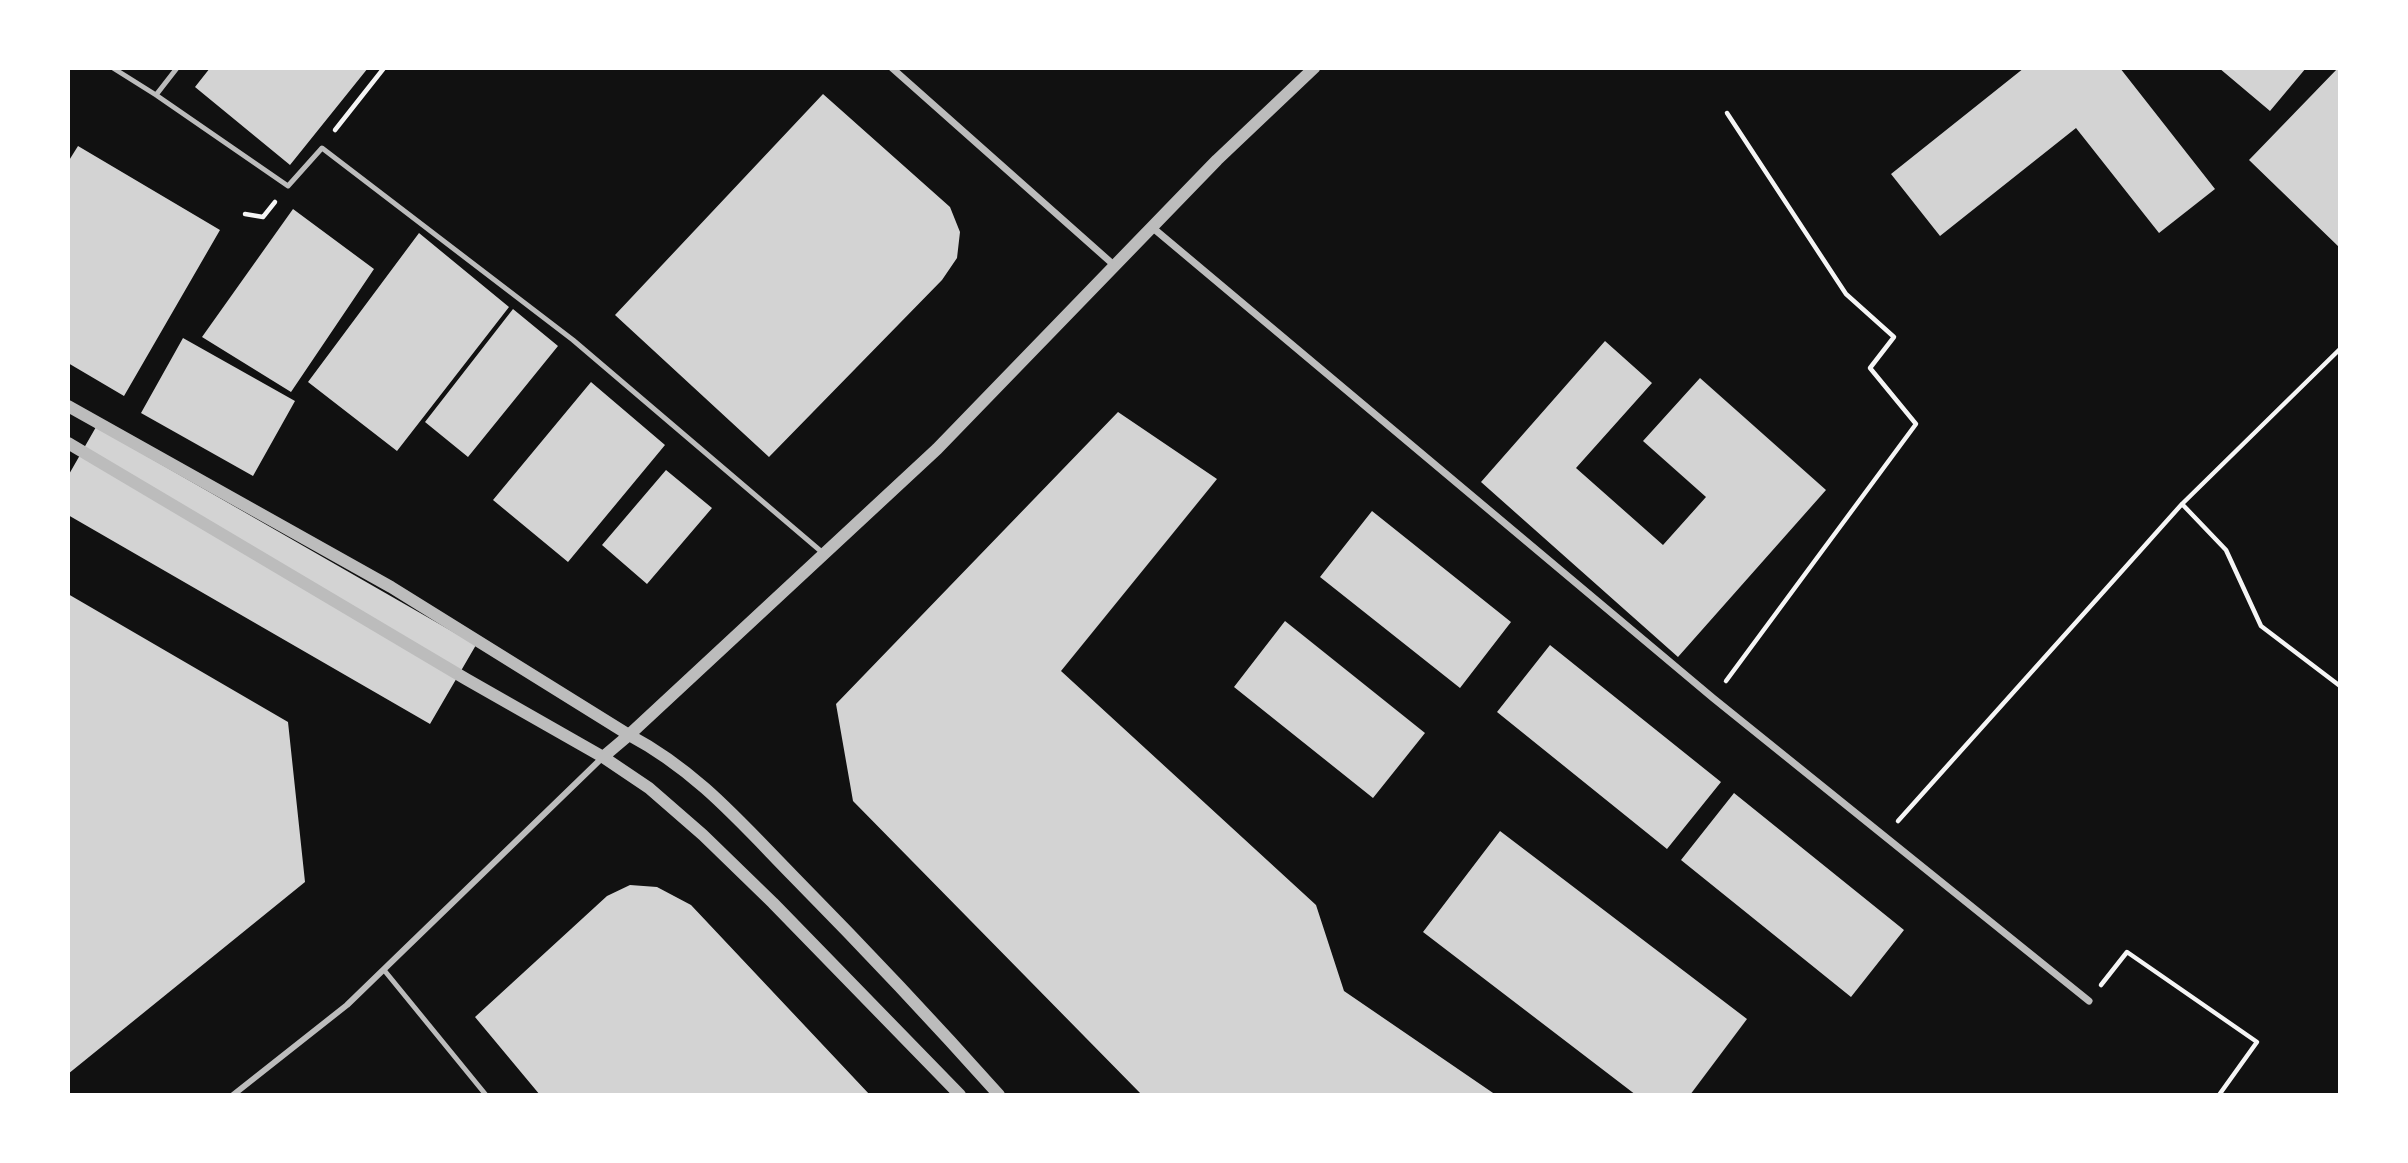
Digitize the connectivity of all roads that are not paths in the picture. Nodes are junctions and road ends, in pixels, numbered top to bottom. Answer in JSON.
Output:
{"nodes":[{"id":1,"x":113,"y":68,"type":"edge"},
{"id":2,"x":177,"y":68,"type":"edge"},
{"id":3,"x":892,"y":68,"type":"edge"},
{"id":4,"x":1314,"y":68,"type":"edge"},
{"id":5,"x":156,"y":94,"type":"junction"},
{"id":6,"x":1153,"y":228,"type":"junction"},
{"id":7,"x":1116,"y":267,"type":"junction"},
{"id":8,"x":68,"y":405,"type":"edge"},
{"id":9,"x":68,"y":443,"type":"edge"},
{"id":10,"x":825,"y":554,"type":"junction"},
{"id":11,"x":629,"y":735,"type":"junction"},
{"id":12,"x":603,"y":757,"type":"junction"},
{"id":13,"x":384,"y":970,"type":"junction"},
{"id":14,"x":2089,"y":1001,"type":"road end"},
{"id":15,"x":993,"y":1093,"type":"edge"},
{"id":16,"x":233,"y":1095,"type":"edge"},
{"id":17,"x":486,"y":1095,"type":"edge"},
{"id":18,"x":960,"y":1095,"type":"edge"}],
"edges":[{"from":1,"to":5,"type":"lane"},
{"from":2,"to":5,"type":"lane"},
{"from":3,"to":7,"type":"street"},
{"from":4,"to":6,"type":"street"},
{"from":5,"to":10,"type":"lane"},
{"from":6,"to":7,"type":"street"},
{"from":6,"to":14,"type":"street"},
{"from":7,"to":10,"type":"street"},
{"from":8,"to":11,"type":"street"},
{"from":9,"to":12,"type":"street"},
{"from":10,"to":11,"type":"street"},
{"from":11,"to":12,"type":"street"},
{"from":11,"to":15,"type":"street"},
{"from":12,"to":13,"type":"street"},
{"from":12,"to":18,"type":"street"},
{"from":13,"to":16,"type":"street"},
{"from":13,"to":17,"type":"lane"}]}
